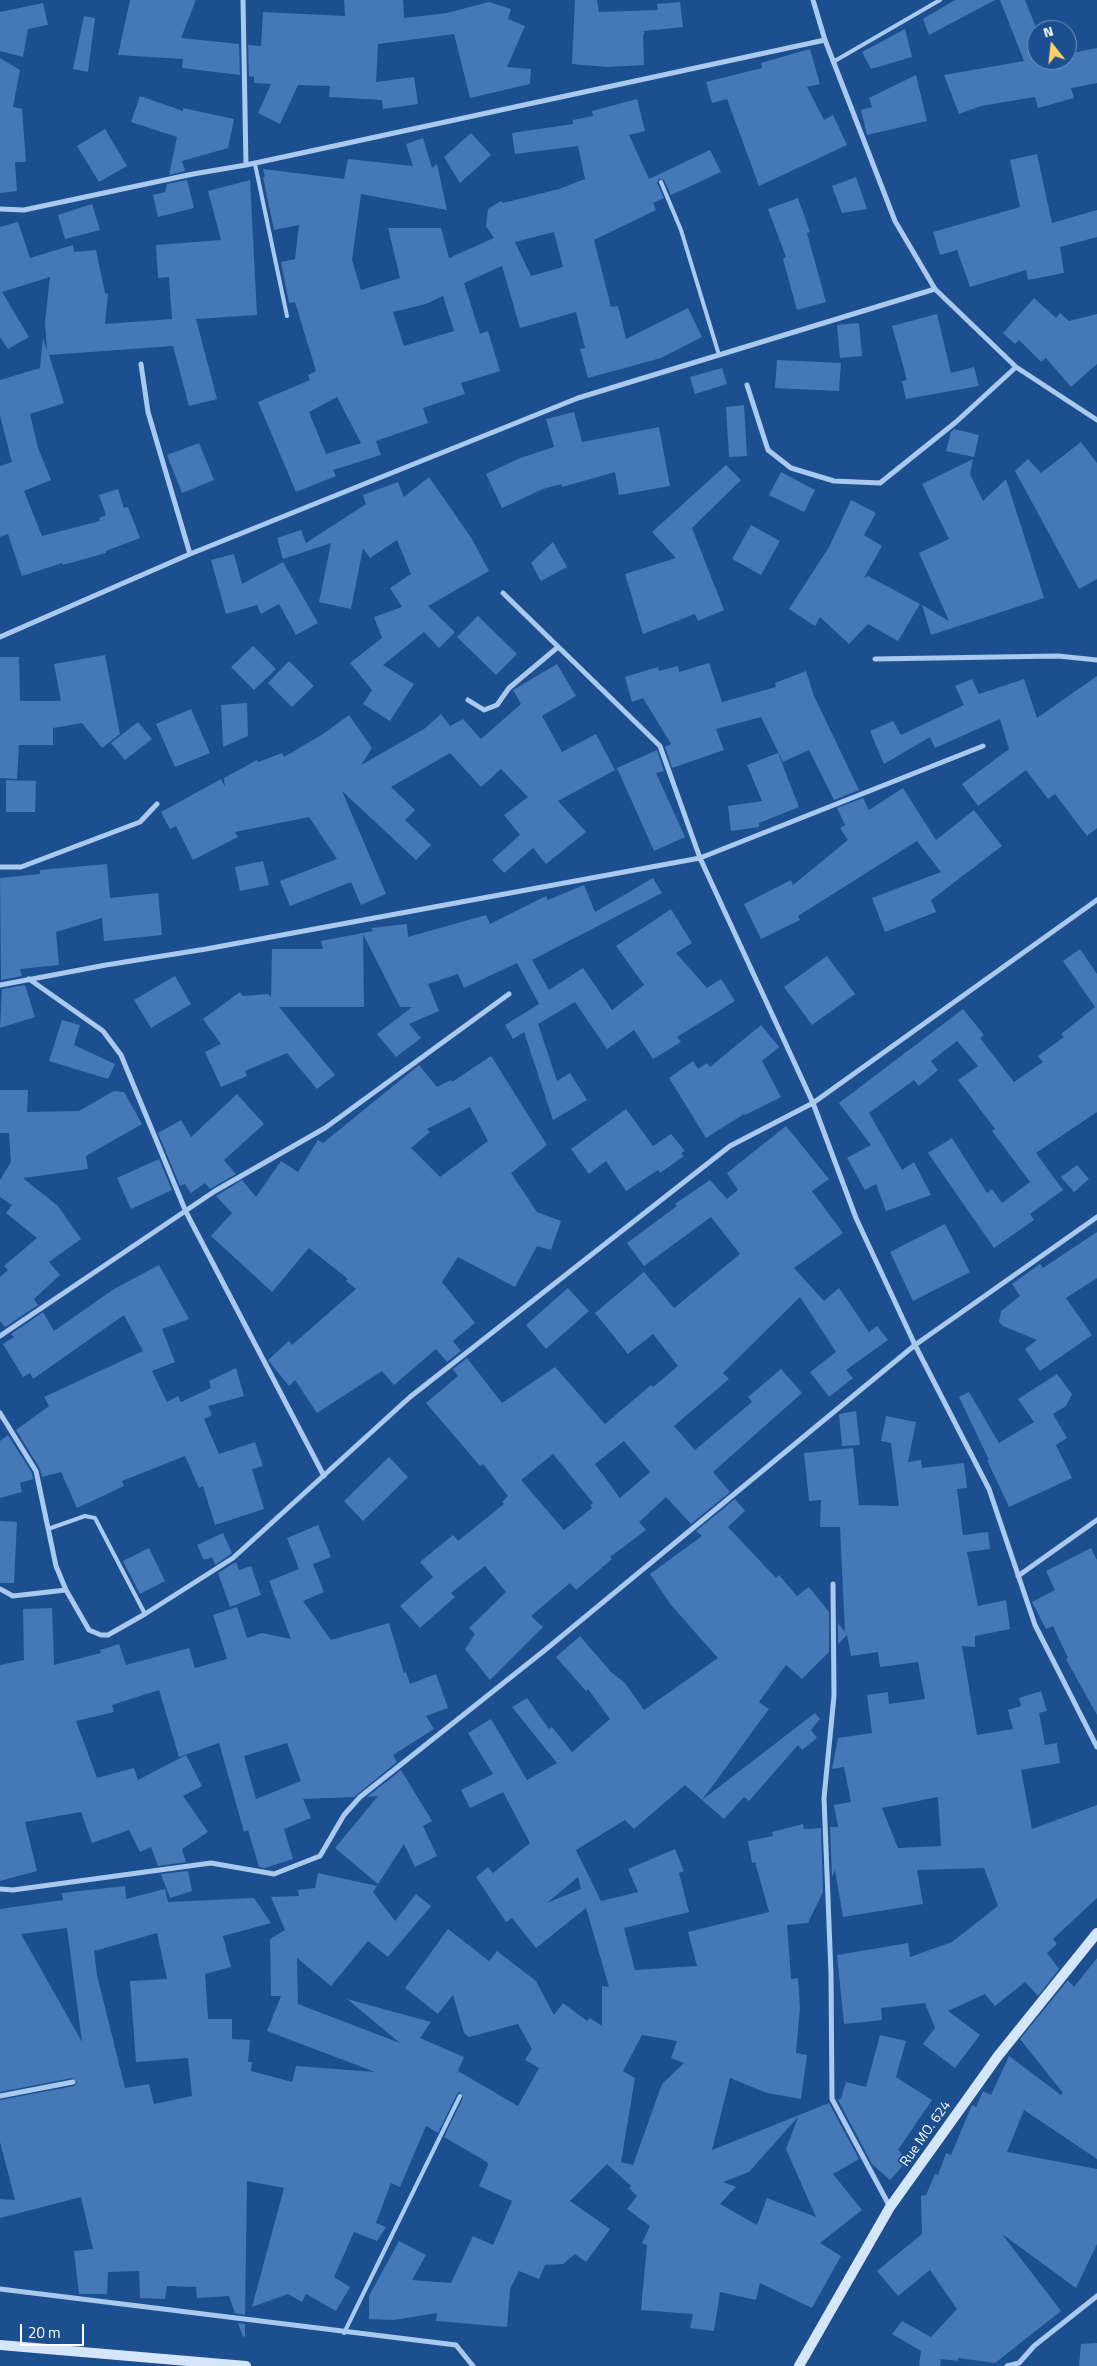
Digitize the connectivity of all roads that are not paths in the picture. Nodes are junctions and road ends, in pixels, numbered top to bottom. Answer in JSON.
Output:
{"nodes":[{"id":1,"x":243,"y":0,"type":"edge"},
{"id":2,"x":813,"y":0,"type":"edge"},
{"id":3,"x":940,"y":0,"type":"edge"},
{"id":4,"x":825,"y":40,"type":"junction"},
{"id":5,"x":833,"y":62,"type":"junction"},
{"id":6,"x":255,"y":164,"type":"junction"},
{"id":7,"x":246,"y":165,"type":"junction"},
{"id":8,"x":662,"y":182,"type":"dead end"},
{"id":9,"x":0,"y":209,"type":"edge"},
{"id":10,"x":935,"y":289,"type":"junction"},
{"id":11,"x":287,"y":316,"type":"dead end"},
{"id":12,"x":719,"y":355,"type":"junction"},
{"id":13,"x":141,"y":364,"type":"dead end"},
{"id":14,"x":1016,"y":367,"type":"junction"},
{"id":15,"x":747,"y":385,"type":"dead end"},
{"id":16,"x":1097,"y":420,"type":"edge"},
{"id":17,"x":190,"y":554,"type":"junction"},
{"id":18,"x":503,"y":593,"type":"dead end"},
{"id":19,"x":0,"y":637,"type":"edge"},
{"id":20,"x":558,"y":647,"type":"junction"},
{"id":21,"x":875,"y":659,"type":"dead end"},
{"id":22,"x":1097,"y":660,"type":"edge"},
{"id":23,"x":468,"y":700,"type":"dead end"},
{"id":24,"x":983,"y":746,"type":"dead end"},
{"id":25,"x":157,"y":804,"type":"dead end"},
{"id":26,"x":700,"y":858,"type":"junction"},
{"id":27,"x":0,"y":867,"type":"edge"},
{"id":28,"x":1097,"y":900,"type":"edge"},
{"id":29,"x":29,"y":979,"type":"junction"},
{"id":30,"x":0,"y":985,"type":"edge"},
{"id":31,"x":509,"y":994,"type":"dead end"},
{"id":32,"x":813,"y":1103,"type":"junction"},
{"id":33,"x":186,"y":1212,"type":"junction"},
{"id":34,"x":1097,"y":1217,"type":"edge"},
{"id":35,"x":0,"y":1336,"type":"edge"},
{"id":36,"x":915,"y":1345,"type":"junction"},
{"id":37,"x":0,"y":1413,"type":"edge"},
{"id":38,"x":324,"y":1476,"type":"junction"},
{"id":39,"x":1097,"y":1520,"type":"edge"},
{"id":40,"x":48,"y":1529,"type":"junction"},
{"id":41,"x":1018,"y":1576,"type":"junction"},
{"id":42,"x":833,"y":1584,"type":"dead end"},
{"id":43,"x":0,"y":1589,"type":"edge"},
{"id":44,"x":66,"y":1590,"type":"junction"},
{"id":45,"x":145,"y":1614,"type":"junction"},
{"id":46,"x":1097,"y":1747,"type":"edge"},
{"id":47,"x":0,"y":1889,"type":"edge"},
{"id":48,"x":1097,"y":1933,"type":"edge"},
{"id":49,"x":73,"y":2082,"type":"dead end"},
{"id":50,"x":0,"y":2096,"type":"edge"},
{"id":51,"x":460,"y":2096,"type":"dead end"},
{"id":52,"x":890,"y":2207,"type":"junction"},
{"id":53,"x":0,"y":2289,"type":"edge"},
{"id":54,"x":1097,"y":2296,"type":"edge"},
{"id":55,"x":344,"y":2333,"type":"junction"},
{"id":56,"x":0,"y":2345,"type":"edge"},
{"id":57,"x":246,"y":2366,"type":"edge"},
{"id":58,"x":473,"y":2366,"type":"edge"},
{"id":59,"x":800,"y":2366,"type":"edge"},
{"id":60,"x":1008,"y":2366,"type":"edge"}],
"edges":[{"from":1,"to":7,"type":"street"},
{"from":2,"to":4,"type":"street"},
{"from":3,"to":5,"type":"lane"},
{"from":4,"to":5,"type":"street"},
{"from":4,"to":6,"type":"street"},
{"from":5,"to":10,"type":"street"},
{"from":6,"to":7,"type":"street"},
{"from":6,"to":11,"type":"lane"},
{"from":7,"to":9,"type":"street"},
{"from":8,"to":12,"type":"lane"},
{"from":10,"to":12,"type":"street"},
{"from":10,"to":14,"type":"street"},
{"from":12,"to":17,"type":"street"},
{"from":13,"to":17,"type":"street"},
{"from":14,"to":15,"type":"street"},
{"from":14,"to":16,"type":"street"},
{"from":17,"to":19,"type":"street"},
{"from":18,"to":20,"type":"street"},
{"from":20,"to":23,"type":"street"},
{"from":20,"to":26,"type":"street"},
{"from":21,"to":22,"type":"street"},
{"from":24,"to":26,"type":"street"},
{"from":25,"to":27,"type":"street"},
{"from":26,"to":29,"type":"street"},
{"from":26,"to":32,"type":"street"},
{"from":28,"to":32,"type":"street"},
{"from":29,"to":30,"type":"street"},
{"from":29,"to":33,"type":"street"},
{"from":31,"to":33,"type":"street"},
{"from":32,"to":36,"type":"street"},
{"from":32,"to":38,"type":"street"},
{"from":33,"to":35,"type":"street"},
{"from":33,"to":38,"type":"street"},
{"from":34,"to":36,"type":"street"},
{"from":36,"to":41,"type":"street"},
{"from":36,"to":47,"type":"street"},
{"from":37,"to":40,"type":"street"},
{"from":38,"to":45,"type":"street"},
{"from":39,"to":41,"type":"street"},
{"from":40,"to":44,"type":"street"},
{"from":40,"to":45,"type":"lane"},
{"from":41,"to":46,"type":"street"},
{"from":42,"to":52,"type":"street"},
{"from":43,"to":44,"type":"street"},
{"from":44,"to":45,"type":"street"},
{"from":48,"to":52,"type":"street","name":"Rue MO. 624"},
{"from":49,"to":50,"type":"street"},
{"from":51,"to":55,"type":"lane"},
{"from":52,"to":59,"type":"street","name":"Rue MO. 624"},
{"from":53,"to":55,"type":"street"},
{"from":54,"to":60,"type":"street"},
{"from":55,"to":58,"type":"street"},
{"from":56,"to":57,"type":"street"}]}
